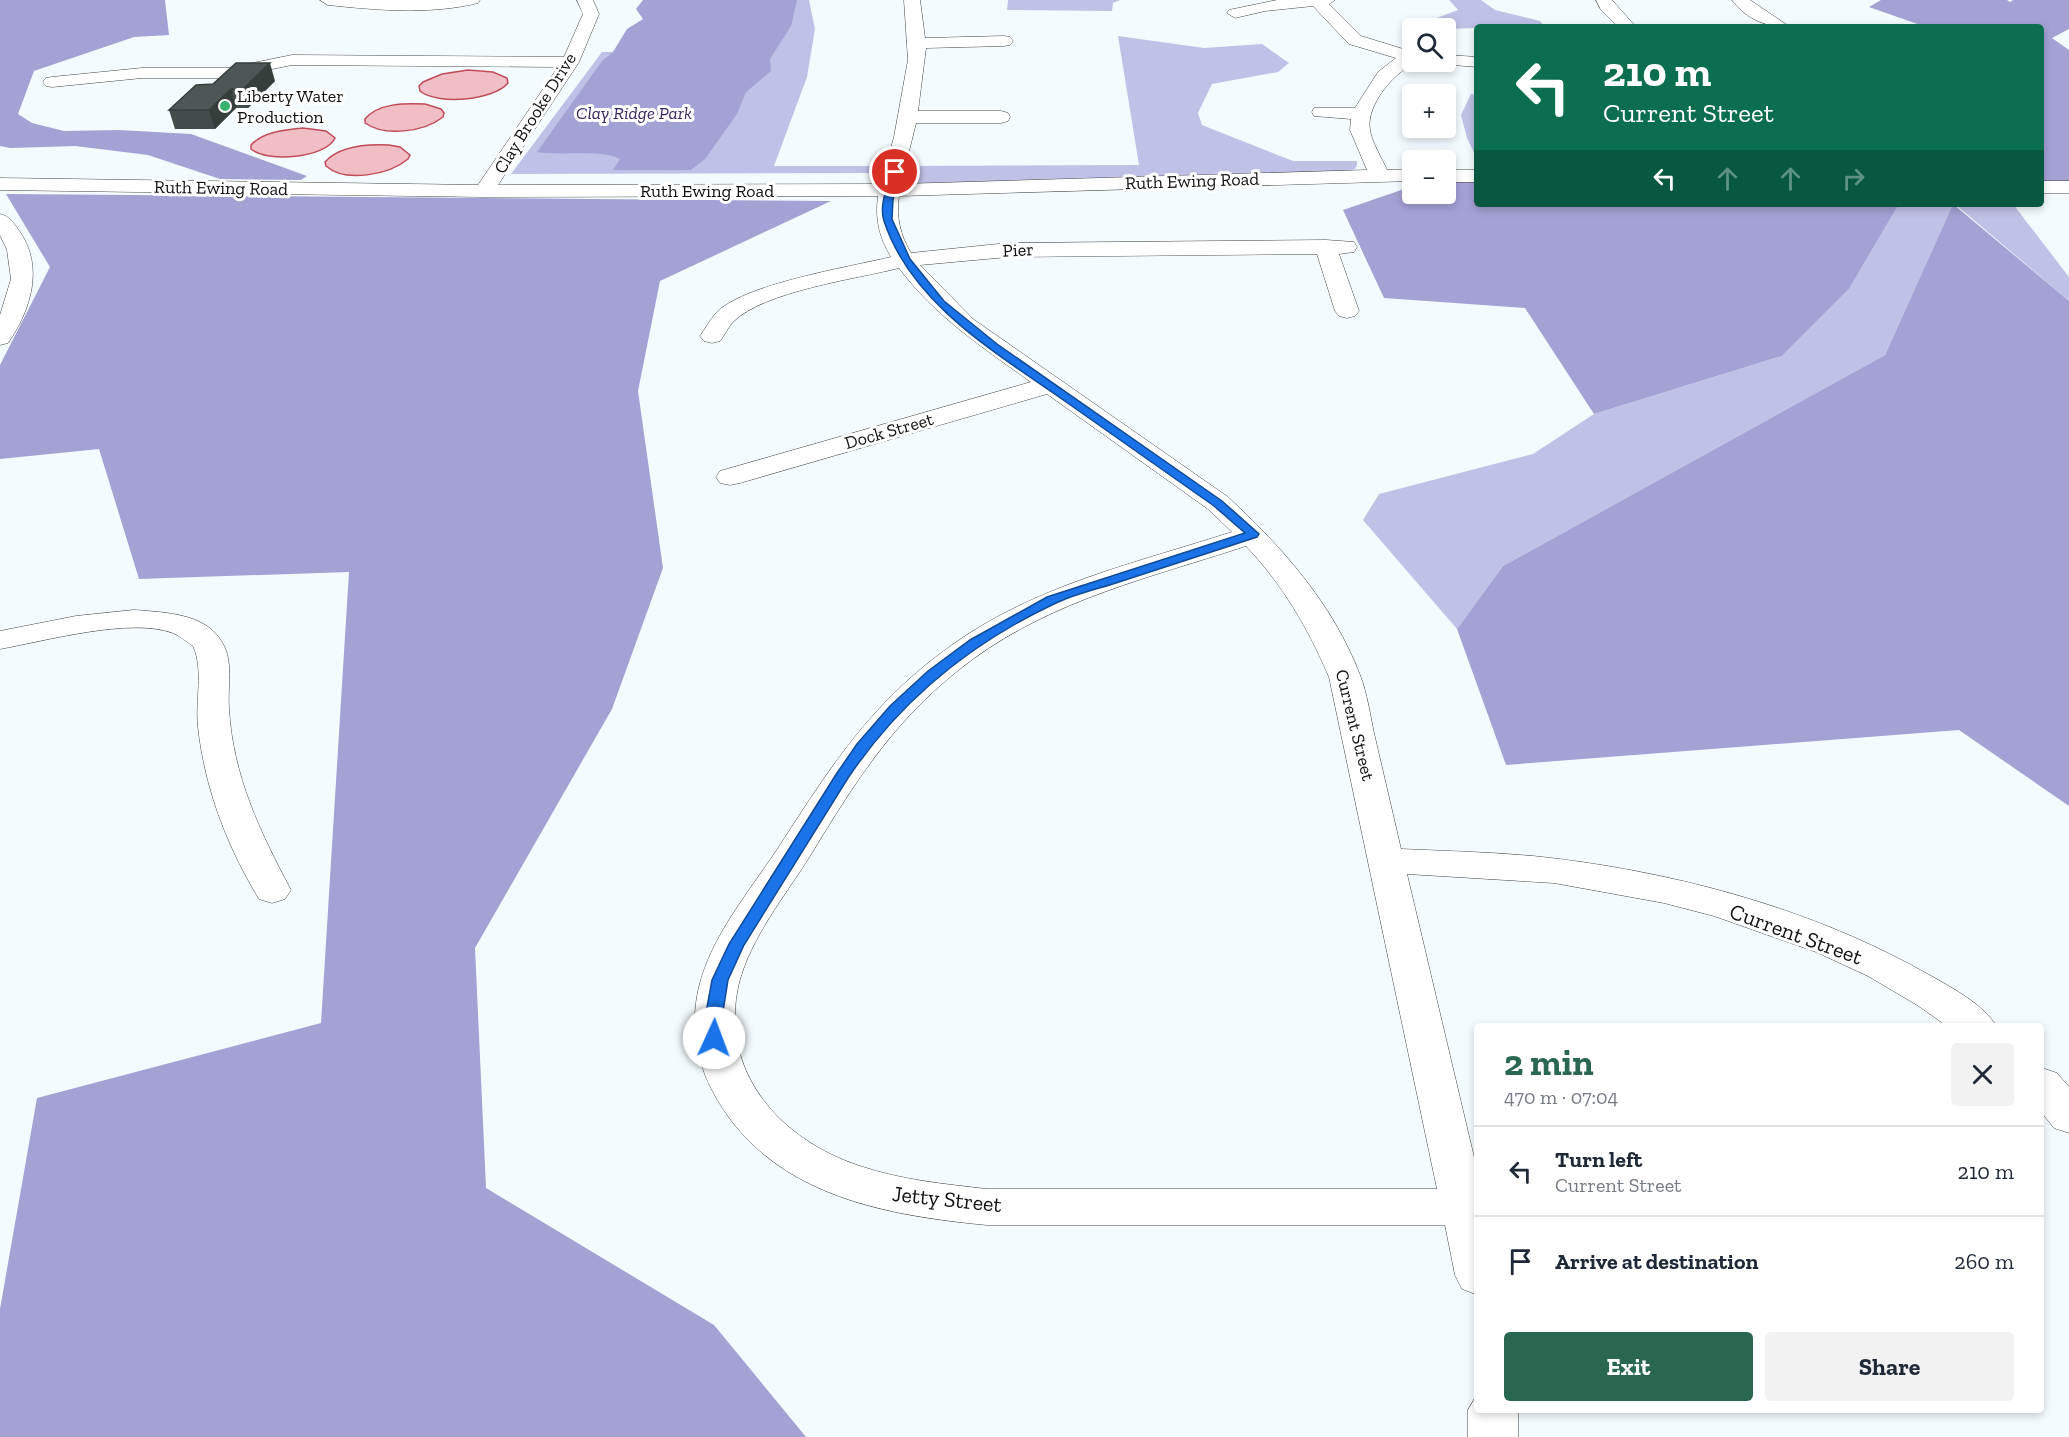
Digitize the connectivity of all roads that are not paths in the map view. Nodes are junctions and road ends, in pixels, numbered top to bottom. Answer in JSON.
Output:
{"nodes":[{"id":1,"x":328,"y":0,"type":"edge"},
{"id":2,"x":472,"y":0,"type":"edge"},
{"id":3,"x":585,"y":0,"type":"edge"},
{"id":4,"x":912,"y":0,"type":"edge"},
{"id":5,"x":1320,"y":0,"type":"edge"},
{"id":6,"x":1604,"y":0,"type":"edge"},
{"id":7,"x":1740,"y":0,"type":"edge"},
{"id":8,"x":1235,"y":13,"type":"dead end"},
{"id":9,"x":1625,"y":24,"type":"edge"},
{"id":10,"x":1776,"y":24,"type":"edge"},
{"id":11,"x":1004,"y":41,"type":"dead end"},
{"id":12,"x":916,"y":43,"type":"junction"},
{"id":13,"x":1402,"y":55,"type":"edge"},
{"id":14,"x":1456,"y":61,"type":"edge"},
{"id":15,"x":570,"y":62,"type":"junction"},
{"id":16,"x":1474,"y":62,"type":"edge"},
{"id":17,"x":1402,"y":64,"type":"edge"},
{"id":18,"x":226,"y":73,"type":"junction"},
{"id":19,"x":52,"y":82,"type":"dead end"},
{"id":20,"x":206,"y":92,"type":"edge"},
{"id":21,"x":1321,"y":112,"type":"dead end"},
{"id":22,"x":1361,"y":114,"type":"junction"},
{"id":23,"x":907,"y":117,"type":"junction"},
{"id":24,"x":1000,"y":117,"type":"dead end"},
{"id":25,"x":1379,"y":175,"type":"junction"},
{"id":26,"x":1402,"y":175,"type":"edge"},
{"id":27,"x":1456,"y":176,"type":"edge"},
{"id":28,"x":1474,"y":176,"type":"edge"},
{"id":29,"x":0,"y":184,"type":"edge"},
{"id":30,"x":2044,"y":187,"type":"edge"},
{"id":31,"x":2069,"y":187,"type":"edge"},
{"id":32,"x":891,"y":190,"type":"junction"},
{"id":33,"x":484,"y":191,"type":"junction"},
{"id":34,"x":0,"y":220,"type":"edge"},
{"id":35,"x":905,"y":260,"type":"junction"},
{"id":36,"x":1347,"y":311,"type":"dead end"},
{"id":37,"x":6,"y":318,"type":"edge"},
{"id":38,"x":712,"y":336,"type":"dead end"},
{"id":39,"x":0,"y":338,"type":"edge"},
{"id":40,"x":1049,"y":385,"type":"junction"},
{"id":41,"x":730,"y":477,"type":"dead end"},
{"id":42,"x":1253,"y":534,"type":"junction"},
{"id":43,"x":0,"y":640,"type":"edge"},
{"id":44,"x":1386,"y":861,"type":"junction"},
{"id":45,"x":272,"y":890,"type":"dead end"},
{"id":46,"x":1972,"y":1023,"type":"edge"},
{"id":47,"x":2044,"y":1086,"type":"edge"},
{"id":48,"x":2069,"y":1116,"type":"edge"},
{"id":49,"x":1464,"y":1207,"type":"junction"},
{"id":50,"x":1474,"y":1256,"type":"edge"},
{"id":51,"x":1493,"y":1413,"type":"edge"},
{"id":52,"x":1493,"y":1437,"type":"edge"}],
"edges":[{"from":1,"to":2,"type":"street"},
{"from":3,"to":15,"type":"street","name":"Clay Brooke Drive"},
{"from":4,"to":12,"type":"street","name":"Current Street"},
{"from":5,"to":8,"type":"street"},
{"from":5,"to":13,"type":"street"},
{"from":6,"to":9,"type":"street"},
{"from":7,"to":10,"type":"street"},
{"from":11,"to":12,"type":"street"},
{"from":12,"to":23,"type":"street","name":"Current Street"},
{"from":14,"to":16,"type":"street"},
{"from":15,"to":18,"type":"street"},
{"from":15,"to":33,"type":"street","name":"Clay Brooke Drive"},
{"from":17,"to":22,"type":"street"},
{"from":18,"to":19,"type":"street"},
{"from":18,"to":20,"type":"street"},
{"from":21,"to":22,"type":"street"},
{"from":22,"to":25,"type":"street"},
{"from":23,"to":24,"type":"street"},
{"from":23,"to":32,"type":"street","name":"Current Street"},
{"from":25,"to":26,"type":"street","name":"Ruth Ewing Road"},
{"from":25,"to":32,"type":"street","name":"Ruth Ewing Road"},
{"from":27,"to":28,"type":"street"},
{"from":29,"to":33,"type":"street","name":"Ruth Ewing Road"},
{"from":30,"to":31,"type":"street"},
{"from":32,"to":33,"type":"street","name":"Ruth Ewing Road"},
{"from":32,"to":35,"type":"street","name":"Current Street"},
{"from":34,"to":37,"type":"street"},
{"from":35,"to":36,"type":"street","name":"Pier"},
{"from":35,"to":38,"type":"street","name":"Pier"},
{"from":35,"to":40,"type":"street","name":"Current Street"},
{"from":37,"to":39,"type":"street"},
{"from":40,"to":41,"type":"street","name":"Dock Street"},
{"from":40,"to":42,"type":"street","name":"Current Street"},
{"from":42,"to":44,"type":"street","name":"Current Street"},
{"from":42,"to":49,"type":"street","name":"Jetty Street"},
{"from":43,"to":45,"type":"street"},
{"from":44,"to":46,"type":"street","name":"Current Street"},
{"from":44,"to":49,"type":"street","name":"Current Street"},
{"from":47,"to":48,"type":"street"},
{"from":49,"to":50,"type":"street","name":"Current Street"},
{"from":51,"to":52,"type":"street"}]}
